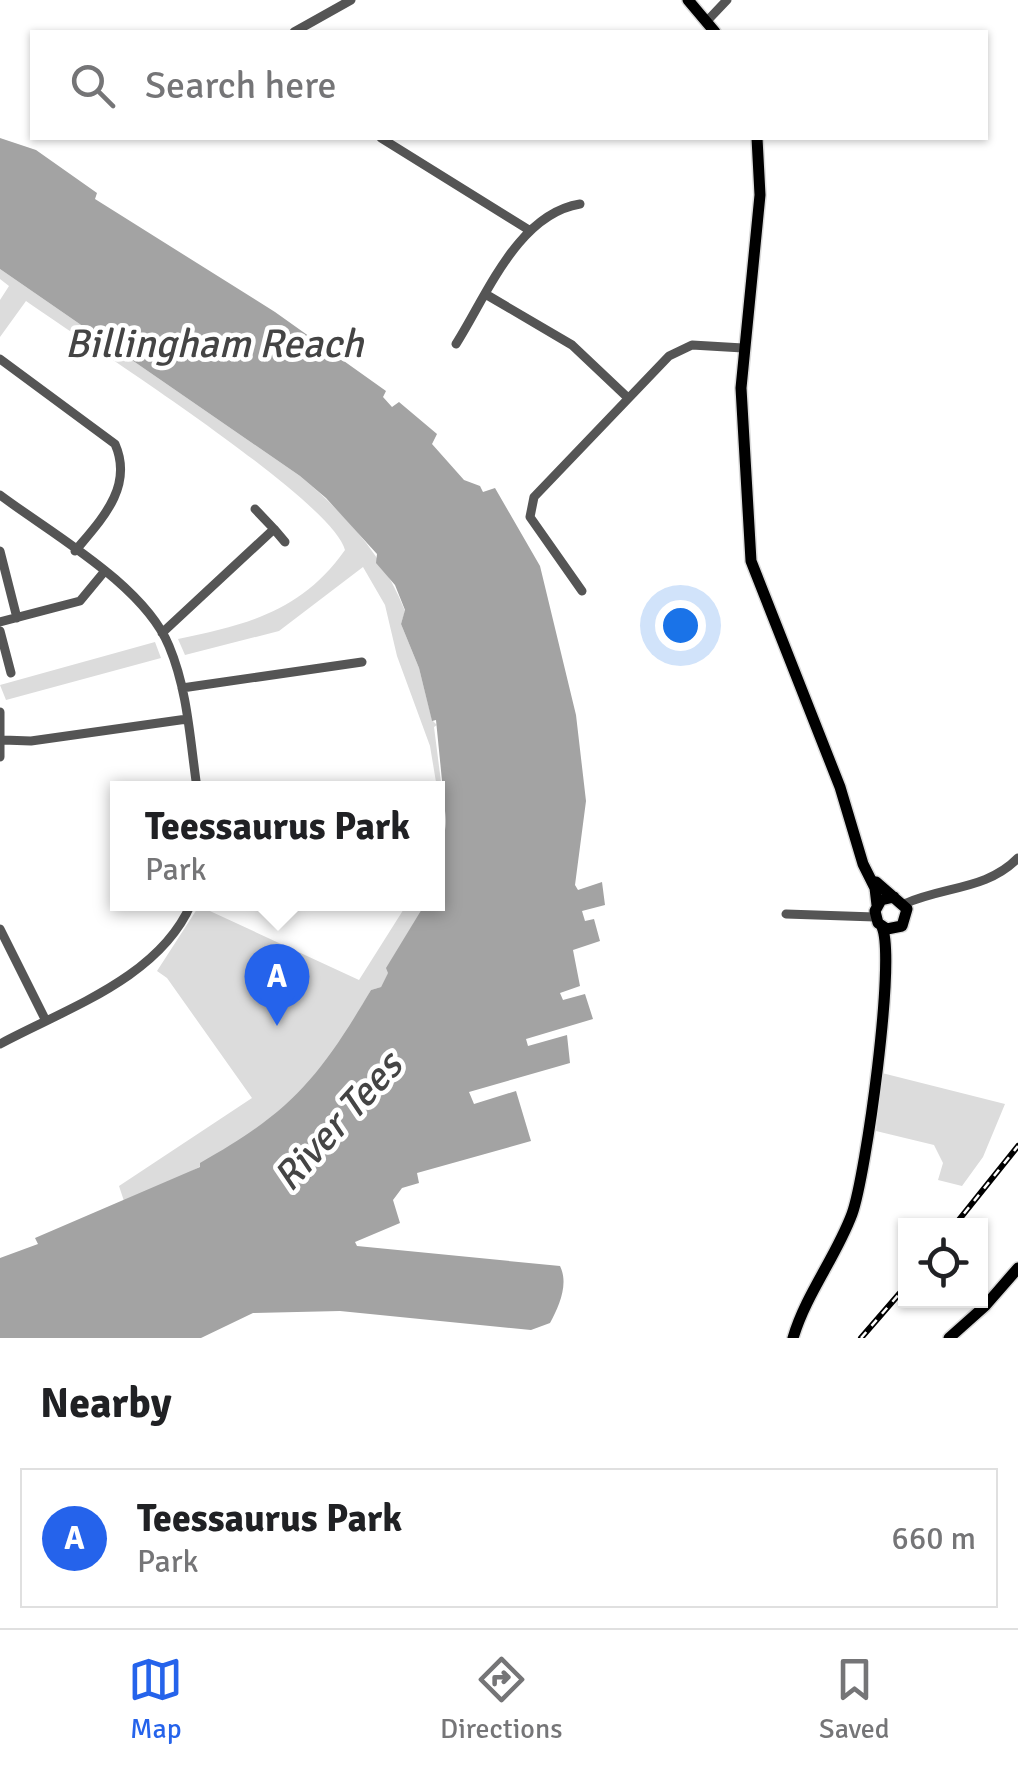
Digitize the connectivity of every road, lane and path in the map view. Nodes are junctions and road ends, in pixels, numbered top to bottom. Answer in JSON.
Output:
{"nodes":[{"id":1,"x":688,"y":0,"type":"edge"},
{"id":2,"x":727,"y":0,"type":"edge"},
{"id":3,"x":348,"y":2,"type":"edge"},
{"id":4,"x":707,"y":21,"type":"junction"},
{"id":5,"x":298,"y":30,"type":"edge"},
{"id":6,"x":714,"y":30,"type":"edge"},
{"id":7,"x":384,"y":140,"type":"edge"},
{"id":8,"x":756,"y":140,"type":"edge"},
{"id":9,"x":580,"y":204,"type":"dead end"},
{"id":10,"x":529,"y":230,"type":"junction"},
{"id":11,"x":487,"y":295,"type":"junction"},
{"id":12,"x":456,"y":344,"type":"dead end"},
{"id":13,"x":743,"y":348,"type":"junction"},
{"id":14,"x":0,"y":359,"type":"edge"},
{"id":15,"x":627,"y":397,"type":"junction"},
{"id":16,"x":0,"y":494,"type":"edge"},
{"id":17,"x":255,"y":509,"type":"dead end"},
{"id":18,"x":274,"y":529,"type":"junction"},
{"id":19,"x":285,"y":542,"type":"dead end"},
{"id":20,"x":0,"y":550,"type":"edge"},
{"id":21,"x":75,"y":551,"type":"junction"},
{"id":22,"x":104,"y":572,"type":"junction"},
{"id":23,"x":3,"y":574,"type":"edge"},
{"id":24,"x":582,"y":591,"type":"dead end"},
{"id":25,"x":16,"y":618,"type":"junction"},
{"id":26,"x":0,"y":622,"type":"edge"},
{"id":27,"x":0,"y":632,"type":"edge"},
{"id":28,"x":162,"y":633,"type":"junction"},
{"id":29,"x":362,"y":662,"type":"dead end"},
{"id":30,"x":11,"y":672,"type":"dead end"},
{"id":31,"x":182,"y":688,"type":"junction"},
{"id":32,"x":0,"y":712,"type":"edge"},
{"id":33,"x":187,"y":719,"type":"junction"},
{"id":34,"x":3,"y":740,"type":"junction"},
{"id":35,"x":0,"y":758,"type":"edge"},
{"id":36,"x":196,"y":781,"type":"edge"},
{"id":37,"x":1018,"y":858,"type":"edge"},
{"id":38,"x":870,"y":876,"type":"junction"},
{"id":39,"x":899,"y":900,"type":"junction"},
{"id":40,"x":188,"y":911,"type":"edge"},
{"id":41,"x":786,"y":914,"type":"dead end"},
{"id":42,"x":878,"y":917,"type":"junction"},
{"id":43,"x":902,"y":926,"type":"junction"},
{"id":44,"x":0,"y":930,"type":"edge"},
{"id":45,"x":886,"y":954,"type":"junction"},
{"id":46,"x":46,"y":1020,"type":"junction"},
{"id":47,"x":0,"y":1044,"type":"edge"},
{"id":48,"x":1018,"y":1268,"type":"edge"},
{"id":49,"x":793,"y":1338,"type":"edge"},
{"id":50,"x":949,"y":1338,"type":"edge"}],
"edges":[{"from":1,"to":4,"type":"main road"},
{"from":2,"to":4,"type":"street"},
{"from":3,"to":5,"type":"street"},
{"from":4,"to":6,"type":"main road"},
{"from":7,"to":10,"type":"street"},
{"from":8,"to":13,"type":"main road"},
{"from":9,"to":10,"type":"street"},
{"from":10,"to":11,"type":"street"},
{"from":11,"to":12,"type":"street"},
{"from":11,"to":15,"type":"street"},
{"from":13,"to":15,"type":"street"},
{"from":13,"to":38,"type":"main road"},
{"from":14,"to":21,"type":"street"},
{"from":15,"to":24,"type":"street"},
{"from":16,"to":21,"type":"street"},
{"from":17,"to":18,"type":"street"},
{"from":18,"to":19,"type":"street"},
{"from":18,"to":28,"type":"street"},
{"from":20,"to":23,"type":"street"},
{"from":21,"to":22,"type":"street"},
{"from":22,"to":25,"type":"street"},
{"from":22,"to":28,"type":"street"},
{"from":23,"to":25,"type":"street"},
{"from":25,"to":26,"type":"street"},
{"from":27,"to":30,"type":"street"},
{"from":28,"to":31,"type":"street"},
{"from":29,"to":31,"type":"street"},
{"from":31,"to":33,"type":"street"},
{"from":32,"to":34,"type":"street"},
{"from":33,"to":34,"type":"street"},
{"from":33,"to":36,"type":"street"},
{"from":34,"to":35,"type":"street"},
{"from":37,"to":39,"type":"street"},
{"from":38,"to":39,"type":"main road"},
{"from":38,"to":42,"type":"main road"},
{"from":39,"to":42,"type":"main road"},
{"from":39,"to":43,"type":"main road"},
{"from":40,"to":46,"type":"street"},
{"from":41,"to":42,"type":"street"},
{"from":42,"to":43,"type":"main road"},
{"from":42,"to":45,"type":"main road"},
{"from":43,"to":45,"type":"main road"},
{"from":44,"to":46,"type":"street"},
{"from":45,"to":49,"type":"main road"},
{"from":46,"to":47,"type":"street"},
{"from":48,"to":50,"type":"main road"}]}
